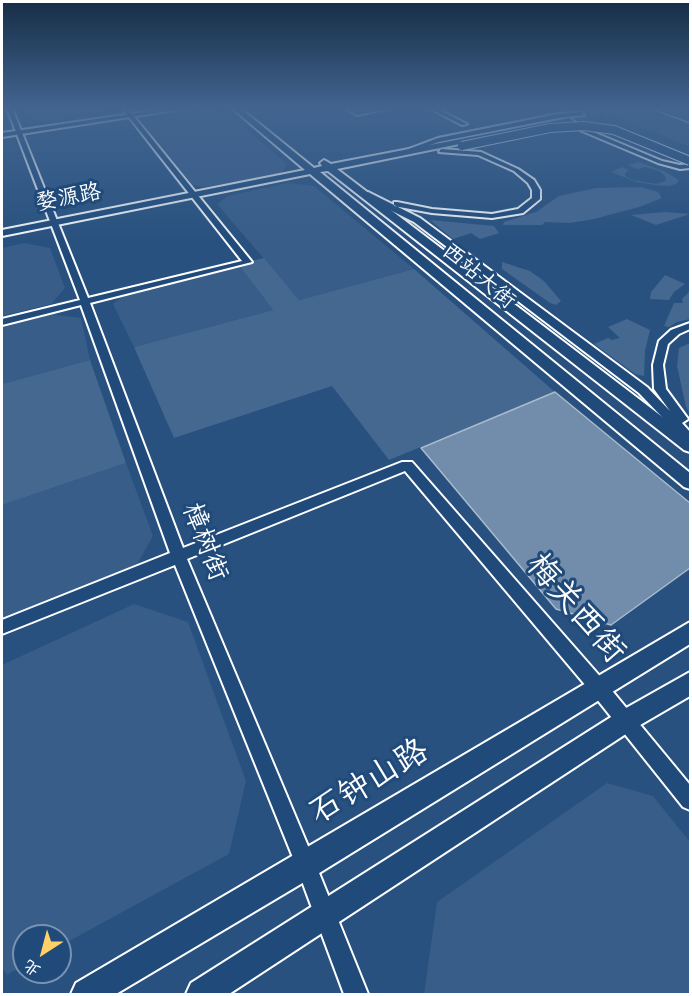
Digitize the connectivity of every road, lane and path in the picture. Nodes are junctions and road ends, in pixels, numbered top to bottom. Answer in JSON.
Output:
{"nodes":[{"id":1,"x":23,"y":154,"type":"edge"},
{"id":2,"x":162,"y":154,"type":"edge"},
{"id":3,"x":302,"y":154,"type":"edge"},
{"id":4,"x":312,"y":154,"type":"edge"},
{"id":5,"x":391,"y":154,"type":"edge"},
{"id":6,"x":421,"y":154,"type":"edge"},
{"id":7,"x":482,"y":154,"type":"edge"},
{"id":8,"x":643,"y":154,"type":"edge"},
{"id":9,"x":674,"y":154,"type":"edge"},
{"id":10,"x":690,"y":161,"type":"edge"},
{"id":11,"x":690,"y":166,"type":"edge"},
{"id":12,"x":325,"y":171,"type":"junction"},
{"id":13,"x":365,"y":194,"type":"junction"},
{"id":14,"x":197,"y":199,"type":"junction"},
{"id":15,"x":56,"y":227,"type":"junction"},
{"id":16,"x":2,"y":233,"type":"edge"},
{"id":17,"x":2,"y":243,"type":"edge"},
{"id":18,"x":85,"y":302,"type":"junction"},
{"id":19,"x":2,"y":322,"type":"edge"},
{"id":20,"x":690,"y":326,"type":"edge"},
{"id":21,"x":690,"y":431,"type":"edge"},
{"id":22,"x":690,"y":439,"type":"edge"},
{"id":23,"x":690,"y":446,"type":"edge"},
{"id":24,"x":690,"y":482,"type":"edge"},
{"id":25,"x":179,"y":557,"type":"junction"},
{"id":26,"x":2,"y":627,"type":"edge"},
{"id":27,"x":690,"y":632,"type":"edge"},
{"id":28,"x":690,"y":683,"type":"edge"},
{"id":29,"x":598,"y":687,"type":"junction"},
{"id":30,"x":627,"y":720,"type":"junction"},
{"id":31,"x":690,"y":800,"type":"edge"},
{"id":32,"x":306,"y":866,"type":"junction"},
{"id":33,"x":325,"y":915,"type":"junction"},
{"id":34,"x":87,"y":994,"type":"edge"},
{"id":35,"x":202,"y":994,"type":"edge"},
{"id":36,"x":356,"y":994,"type":"edge"}],
"edges":[{"from":1,"to":15,"type":"street","name":"樟树街"},
{"from":2,"to":14,"type":"street"},
{"from":3,"to":12,"type":"street","name":"西站大街"},
{"from":4,"to":12,"type":"street","name":"西站大街"},
{"from":5,"to":12,"type":"street","name":"婺源路"},
{"from":6,"to":12,"type":"street","name":"婺源路"},
{"from":7,"to":13,"type":"street"},
{"from":8,"to":11,"type":"street"},
{"from":9,"to":10,"type":"street","name":"婺源路","bridge":true},
{"from":12,"to":13,"type":"street","name":"西站大街"},
{"from":12,"to":14,"type":"street","name":"婺源路"},
{"from":12,"to":24,"type":"street","name":"西站大街"},
{"from":13,"to":22,"type":"street"},
{"from":13,"to":23,"type":"street","name":"西站大街"},
{"from":14,"to":15,"type":"street","name":"婺源路"},
{"from":14,"to":18,"type":"street"},
{"from":15,"to":16,"type":"street","name":"婺源路"},
{"from":15,"to":17,"type":"street","name":"婺源路"},
{"from":15,"to":18,"type":"street","name":"樟树街"},
{"from":18,"to":19,"type":"street"},
{"from":18,"to":25,"type":"street","name":"樟树街"},
{"from":20,"to":21,"type":"street"},
{"from":25,"to":26,"type":"street"},
{"from":25,"to":29,"type":"street","name":"梅关西街"},
{"from":25,"to":32,"type":"street","name":"樟树街"},
{"from":27,"to":29,"type":"street","name":"石钟山路"},
{"from":28,"to":30,"type":"street"},
{"from":29,"to":30,"type":"street","name":"梅关西街"},
{"from":29,"to":32,"type":"street","name":"石钟山路"},
{"from":30,"to":31,"type":"street","name":"梅关西街"},
{"from":30,"to":33,"type":"street"},
{"from":32,"to":33,"type":"street","name":"樟树街"},
{"from":32,"to":34,"type":"street","name":"石钟山路"},
{"from":33,"to":35,"type":"street"},
{"from":33,"to":36,"type":"street","name":"樟树街"}]}
